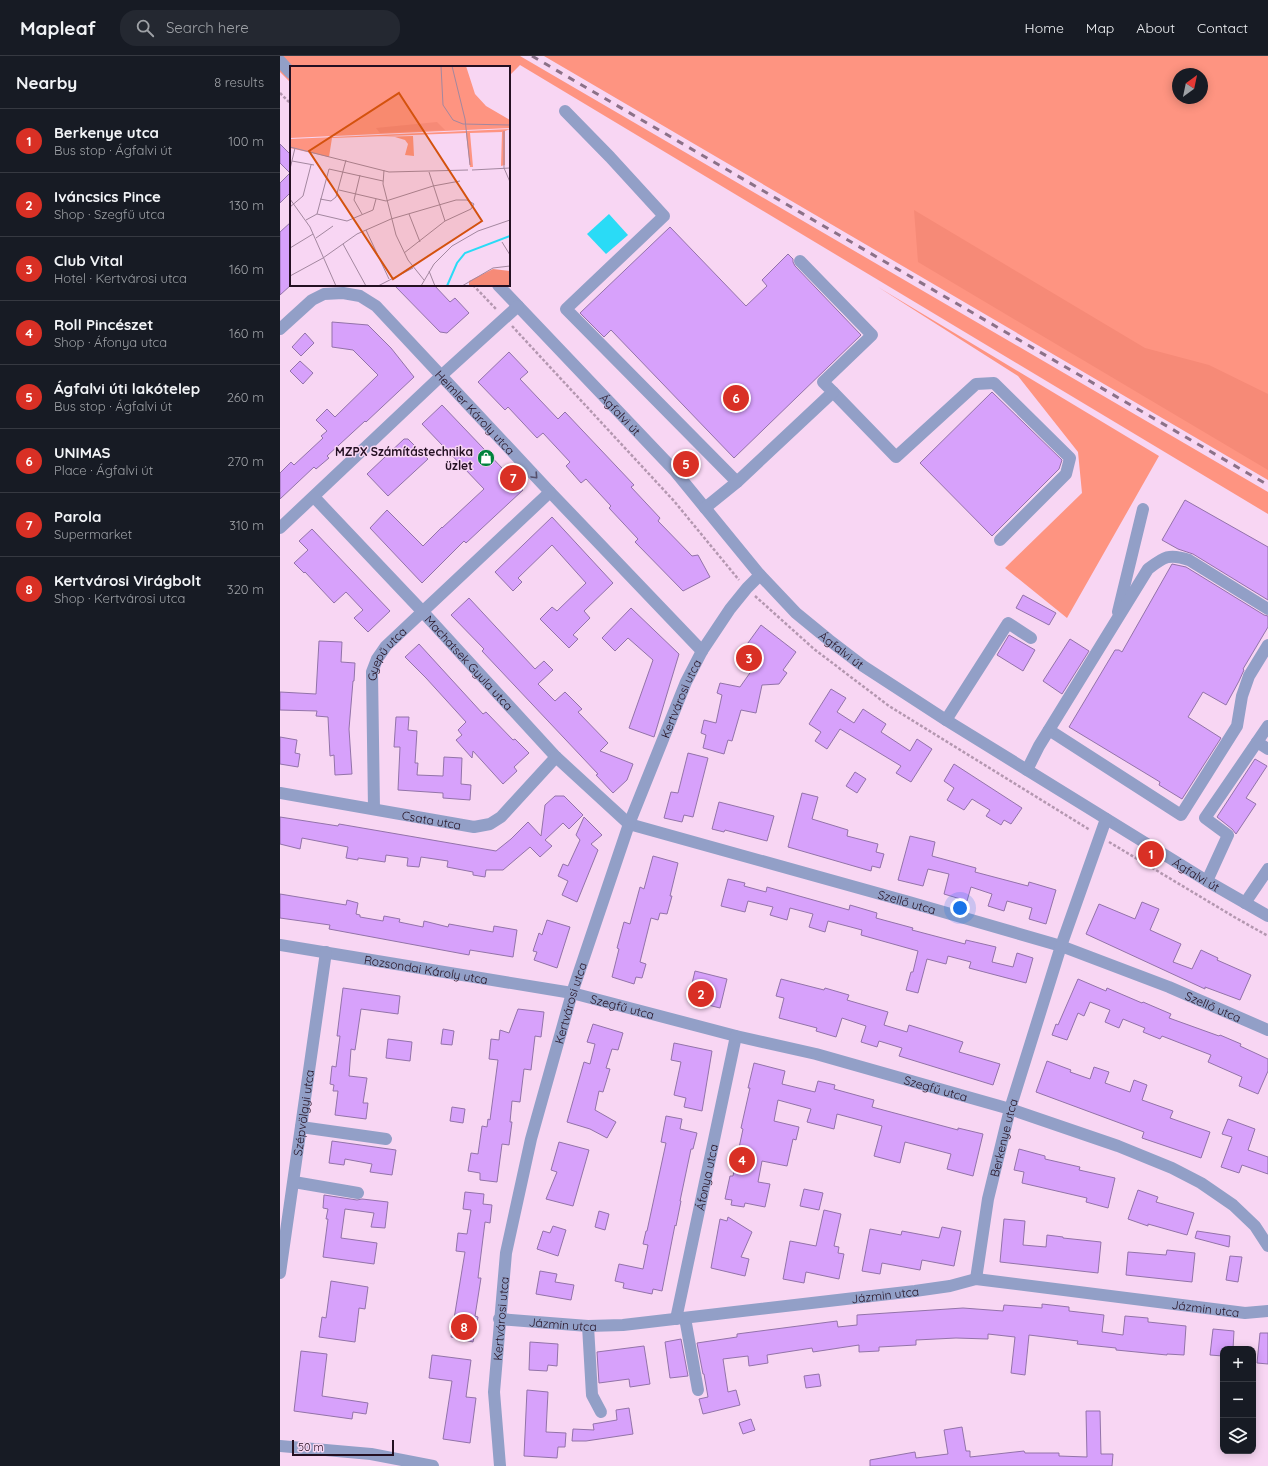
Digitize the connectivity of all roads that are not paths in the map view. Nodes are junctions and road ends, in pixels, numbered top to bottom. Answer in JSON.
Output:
{"nodes":[{"id":1,"x":280,"y":61,"type":"edge"},
{"id":2,"x":290,"y":72,"type":"edge"},
{"id":3,"x":565,"y":111,"type":"dead end"},
{"id":4,"x":800,"y":260,"type":"dead end"},
{"id":5,"x":499,"y":286,"type":"edge"},
{"id":6,"x":518,"y":306,"type":"junction"},
{"id":7,"x":280,"y":329,"type":"edge"},
{"id":8,"x":442,"y":375,"type":"junction"},
{"id":9,"x":833,"y":392,"type":"junction"},
{"id":10,"x":737,"y":482,"type":"junction"},
{"id":11,"x":550,"y":492,"type":"junction"},
{"id":12,"x":314,"y":497,"type":"junction"},
{"id":13,"x":705,"y":508,"type":"junction"},
{"id":14,"x":1143,"y":509,"type":"dead end"},
{"id":15,"x":280,"y":528,"type":"edge"},
{"id":16,"x":1000,"y":540,"type":"dead end"},
{"id":17,"x":760,"y":575,"type":"junction"},
{"id":18,"x":1268,"y":609,"type":"edge"},
{"id":19,"x":422,"y":611,"type":"junction"},
{"id":20,"x":1115,"y":623,"type":"junction"},
{"id":21,"x":1031,"y":638,"type":"dead end"},
{"id":22,"x":1268,"y":645,"type":"edge"},
{"id":23,"x":702,"y":651,"type":"junction"},
{"id":24,"x":946,"y":720,"type":"junction"},
{"id":25,"x":1268,"y":726,"type":"edge"},
{"id":26,"x":1049,"y":730,"type":"junction"},
{"id":27,"x":1257,"y":742,"type":"junction"},
{"id":28,"x":1268,"y":749,"type":"edge"},
{"id":29,"x":556,"y":757,"type":"junction"},
{"id":30,"x":1027,"y":770,"type":"junction"},
{"id":31,"x":280,"y":793,"type":"edge"},
{"id":32,"x":374,"y":809,"type":"junction"},
{"id":33,"x":1106,"y":819,"type":"junction"},
{"id":34,"x":629,"y":824,"type":"junction"},
{"id":35,"x":1268,"y":869,"type":"edge"},
{"id":36,"x":1207,"y":881,"type":"junction"},
{"id":37,"x":1245,"y":903,"type":"junction"},
{"id":38,"x":1268,"y":916,"type":"edge"},
{"id":39,"x":280,"y":945,"type":"edge"},
{"id":40,"x":1061,"y":946,"type":"junction"},
{"id":41,"x":326,"y":952,"type":"junction"},
{"id":42,"x":572,"y":993,"type":"junction"},
{"id":43,"x":1268,"y":1030,"type":"edge"},
{"id":44,"x":736,"y":1036,"type":"junction"},
{"id":45,"x":1010,"y":1109,"type":"junction"},
{"id":46,"x":301,"y":1127,"type":"junction"},
{"id":47,"x":386,"y":1139,"type":"dead end"},
{"id":48,"x":294,"y":1182,"type":"junction"},
{"id":49,"x":358,"y":1194,"type":"dead end"},
{"id":50,"x":1268,"y":1246,"type":"edge"},
{"id":51,"x":280,"y":1273,"type":"edge"},
{"id":52,"x":976,"y":1279,"type":"junction"},
{"id":53,"x":1268,"y":1311,"type":"edge"},
{"id":54,"x":500,"y":1318,"type":"junction"},
{"id":55,"x":681,"y":1319,"type":"junction"},
{"id":56,"x":588,"y":1326,"type":"junction"},
{"id":57,"x":698,"y":1390,"type":"dead end"},
{"id":58,"x":601,"y":1412,"type":"dead end"},
{"id":59,"x":280,"y":1446,"type":"edge"},
{"id":60,"x":433,"y":1466,"type":"edge"},
{"id":61,"x":500,"y":1466,"type":"edge"}],
"edges":[{"from":1,"to":2,"type":"street"},
{"from":3,"to":10,"type":"street"},
{"from":4,"to":9,"type":"street"},
{"from":5,"to":6,"type":"street","name":"Ágfalvi út"},
{"from":6,"to":8,"type":"street"},
{"from":6,"to":13,"type":"street","name":"Ágfalvi út"},
{"from":7,"to":8,"type":"street","name":"Heimler Károly utca"},
{"from":8,"to":11,"type":"street","name":"Heimler Károly utca","one_way":true},
{"from":8,"to":12,"type":"street"},
{"from":9,"to":10,"type":"street"},
{"from":9,"to":16,"type":"street"},
{"from":10,"to":13,"type":"street"},
{"from":11,"to":19,"type":"street","name":"Gyepű utca"},
{"from":11,"to":23,"type":"street","name":"Heimler Károly utca"},
{"from":12,"to":15,"type":"street"},
{"from":12,"to":19,"type":"street","name":"Machatsek Gyula utca"},
{"from":13,"to":17,"type":"street","name":"Ágfalvi út"},
{"from":14,"to":20,"type":"street"},
{"from":17,"to":23,"type":"street","name":"Kertvárosi utca"},
{"from":17,"to":24,"type":"street","name":"Ágfalvi út"},
{"from":18,"to":20,"type":"street"},
{"from":19,"to":29,"type":"street","name":"Machatsek Gyula utca"},
{"from":19,"to":32,"type":"street","name":"Gyepű utca"},
{"from":20,"to":26,"type":"street"},
{"from":21,"to":24,"type":"street"},
{"from":22,"to":26,"type":"street"},
{"from":23,"to":34,"type":"street","name":"Kertvárosi utca"},
{"from":24,"to":30,"type":"street","name":"Ágfalvi út"},
{"from":25,"to":27,"type":"street"},
{"from":26,"to":30,"type":"street"},
{"from":27,"to":28,"type":"street"},
{"from":27,"to":36,"type":"street"},
{"from":29,"to":32,"type":"street","name":"Csata utca"},
{"from":29,"to":34,"type":"street","name":"Machatsek Gyula utca"},
{"from":30,"to":33,"type":"street","name":"Ágfalvi út"},
{"from":31,"to":32,"type":"street","name":"Csata utca"},
{"from":33,"to":36,"type":"street","name":"Ágfalvi út"},
{"from":33,"to":40,"type":"street","name":"Berkenye utca"},
{"from":34,"to":40,"type":"street","name":"Szellő utca"},
{"from":34,"to":42,"type":"street","name":"Kertvárosi utca"},
{"from":35,"to":37,"type":"street"},
{"from":36,"to":37,"type":"street","name":"Ágfalvi út"},
{"from":37,"to":38,"type":"street","name":"Ágfalvi út"},
{"from":39,"to":41,"type":"street","name":"Rozsondai Károly utca"},
{"from":40,"to":43,"type":"street","name":"Szellő utca"},
{"from":40,"to":45,"type":"street","name":"Berkenye utca"},
{"from":41,"to":42,"type":"street","name":"Rozsondai Károly utca"},
{"from":41,"to":46,"type":"street","name":"Szépvölgyi utca"},
{"from":42,"to":44,"type":"street","name":"Szegfű utca"},
{"from":42,"to":54,"type":"street","name":"Kertvárosi utca"},
{"from":44,"to":45,"type":"street","name":"Szegfű utca"},
{"from":44,"to":55,"type":"street","name":"Áfonya utca"},
{"from":45,"to":50,"type":"street","name":"Szegfű utca"},
{"from":45,"to":52,"type":"street","name":"Berkenye utca"},
{"from":46,"to":47,"type":"street"},
{"from":46,"to":48,"type":"street","name":"Szépvölgyi utca"},
{"from":48,"to":49,"type":"street"},
{"from":48,"to":51,"type":"street","name":"Szépvölgyi utca"},
{"from":52,"to":53,"type":"street","name":"Jázmin utca"},
{"from":52,"to":55,"type":"street","name":"Jázmin utca"},
{"from":54,"to":56,"type":"street","name":"Jázmin utca"},
{"from":54,"to":61,"type":"street","name":"Kertvárosi utca"},
{"from":55,"to":56,"type":"street","name":"Jázmin utca"},
{"from":55,"to":57,"type":"street"},
{"from":56,"to":58,"type":"street"},
{"from":59,"to":60,"type":"street"}]}
